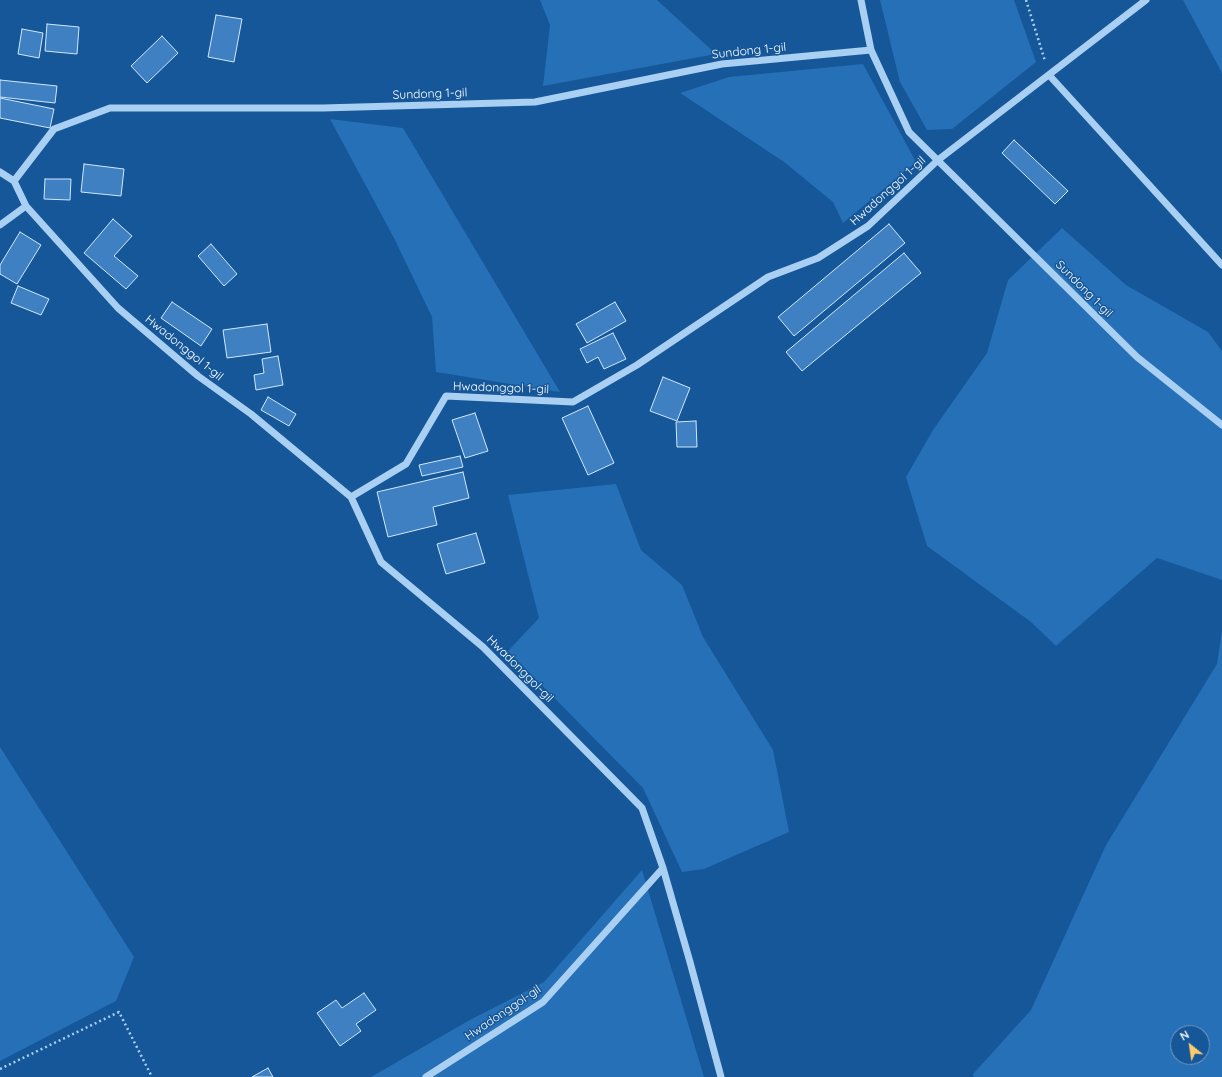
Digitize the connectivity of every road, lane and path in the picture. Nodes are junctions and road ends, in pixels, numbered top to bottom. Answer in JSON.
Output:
{"nodes":[{"id":1,"x":861,"y":0,"type":"edge"},
{"id":2,"x":1026,"y":0,"type":"edge"},
{"id":3,"x":1146,"y":0,"type":"edge"},
{"id":4,"x":871,"y":50,"type":"junction"},
{"id":5,"x":1049,"y":75,"type":"junction"},
{"id":6,"x":938,"y":160,"type":"junction"},
{"id":7,"x":0,"y":172,"type":"edge"},
{"id":8,"x":14,"y":181,"type":"junction"},
{"id":9,"x":26,"y":206,"type":"junction"},
{"id":10,"x":0,"y":225,"type":"edge"},
{"id":11,"x":1222,"y":265,"type":"edge"},
{"id":12,"x":1222,"y":425,"type":"edge"},
{"id":13,"x":351,"y":497,"type":"junction"},
{"id":14,"x":662,"y":868,"type":"junction"},
{"id":15,"x":0,"y":1069,"type":"edge"},
{"id":16,"x":152,"y":1077,"type":"edge"},
{"id":17,"x":426,"y":1077,"type":"edge"},
{"id":18,"x":721,"y":1077,"type":"edge"}],
"edges":[{"from":1,"to":4,"type":"street","name":"Sundong 1-gil"},
{"from":2,"to":5,"type":"path"},
{"from":3,"to":5,"type":"street"},
{"from":4,"to":6,"type":"street","name":"Sundong 1-gil"},
{"from":4,"to":8,"type":"street","name":"Sundong 1-gil"},
{"from":5,"to":6,"type":"street"},
{"from":5,"to":11,"type":"street"},
{"from":6,"to":12,"type":"street","name":"Sundong 1-gil"},
{"from":6,"to":13,"type":"street","name":"Hwadonggol 1-gil"},
{"from":7,"to":8,"type":"street"},
{"from":8,"to":9,"type":"street","name":"Hwadonggol 1-gil"},
{"from":9,"to":10,"type":"street"},
{"from":9,"to":13,"type":"street","name":"Hwadonggol 1-gil"},
{"from":13,"to":14,"type":"street","name":"Hwadonggol-gil"},
{"from":14,"to":17,"type":"street","name":"Hwadonggol-gil"},
{"from":14,"to":18,"type":"street","name":"Hwadonggol-gil"},
{"from":15,"to":16,"type":"path"}]}
